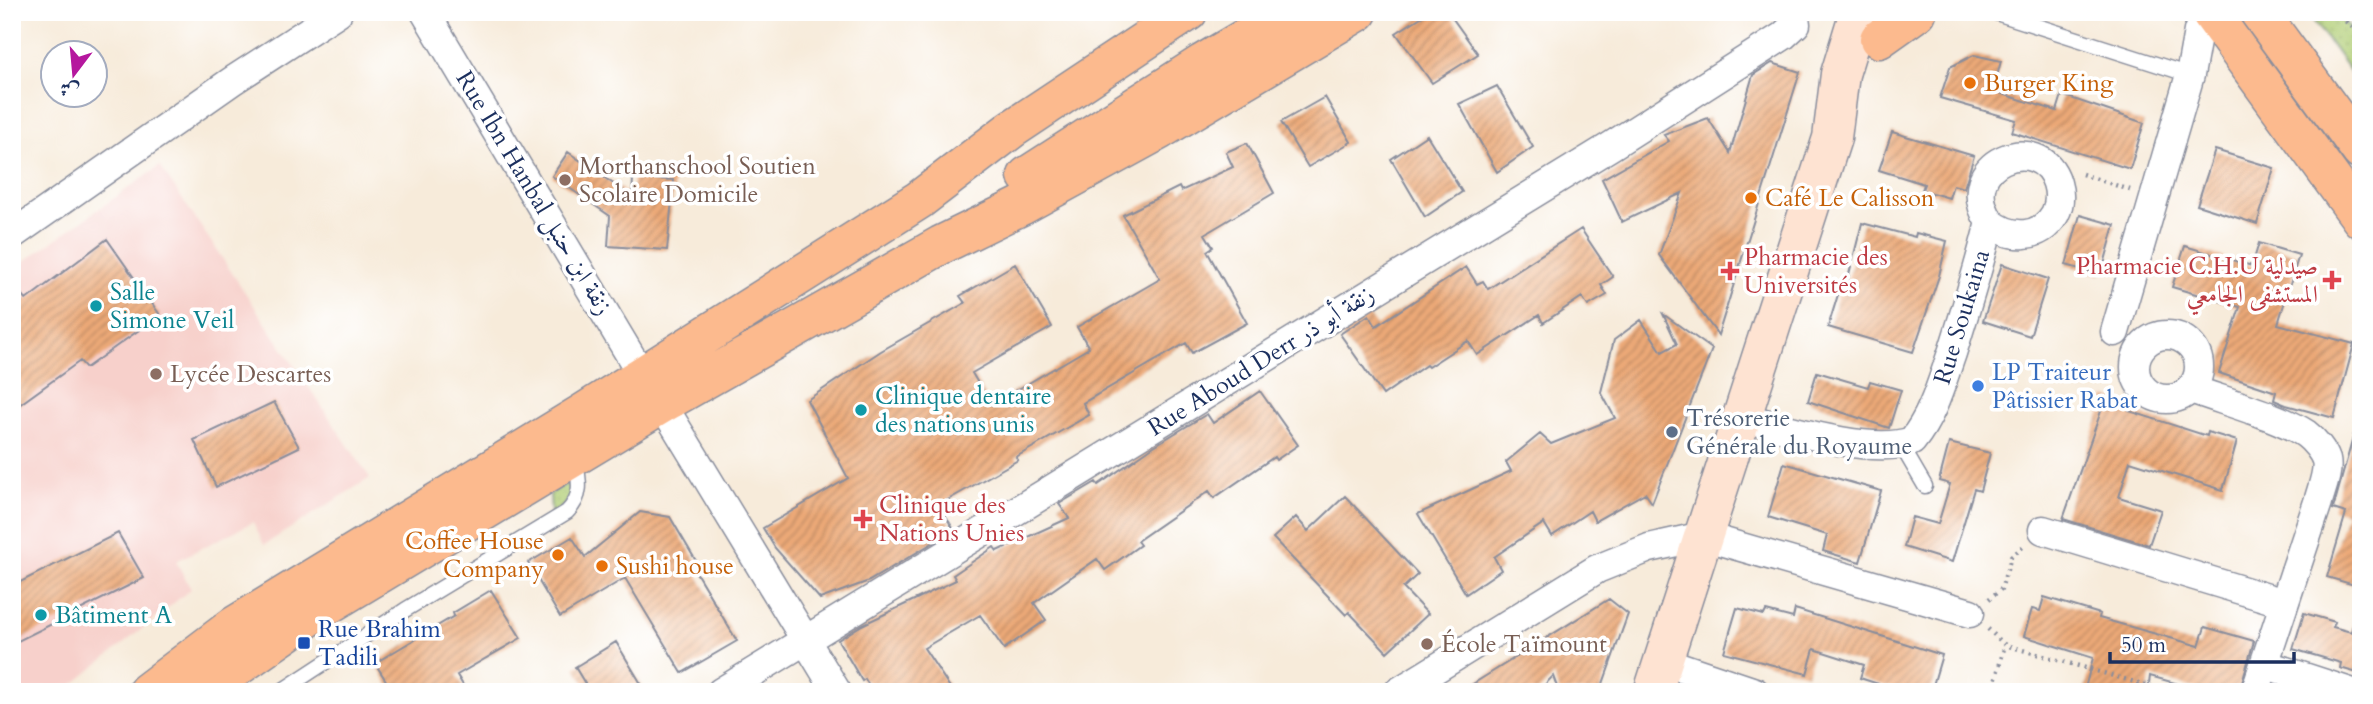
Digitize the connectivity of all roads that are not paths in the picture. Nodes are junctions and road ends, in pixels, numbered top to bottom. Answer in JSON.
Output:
{"nodes":[{"id":1,"x":338,"y":12,"type":"edge"},
{"id":2,"x":425,"y":12,"type":"edge"},
{"id":3,"x":1188,"y":12,"type":"edge"},
{"id":4,"x":1236,"y":12,"type":"edge"},
{"id":5,"x":1289,"y":12,"type":"edge"},
{"id":6,"x":1357,"y":12,"type":"edge"},
{"id":7,"x":1847,"y":12,"type":"edge"},
{"id":8,"x":1917,"y":12,"type":"edge"},
{"id":9,"x":1993,"y":12,"type":"edge"},
{"id":10,"x":2210,"y":12,"type":"edge"},
{"id":11,"x":2259,"y":12,"type":"edge"},
{"id":12,"x":1799,"y":18,"type":"edge"},
{"id":13,"x":1868,"y":29,"type":"edge"},
{"id":14,"x":2190,"y":75,"type":"junction"},
{"id":15,"x":2361,"y":151,"type":"edge"},
{"id":16,"x":919,"y":200,"type":"junction"},
{"id":17,"x":2361,"y":219,"type":"edge"},
{"id":18,"x":1990,"y":222,"type":"junction"},
{"id":19,"x":12,"y":234,"type":"edge"},
{"id":20,"x":940,"y":244,"type":"junction"},
{"id":21,"x":2115,"y":332,"type":"dead end"},
{"id":22,"x":652,"y":389,"type":"junction"},
{"id":23,"x":2191,"y":389,"type":"dead end"},
{"id":24,"x":1742,"y":416,"type":"junction"},
{"id":25,"x":1901,"y":445,"type":"junction"},
{"id":26,"x":575,"y":456,"type":"junction"},
{"id":27,"x":1925,"y":486,"type":"dead end"},
{"id":28,"x":2043,"y":530,"type":"road end"},
{"id":29,"x":1703,"y":536,"type":"junction"},
{"id":30,"x":2284,"y":603,"type":"junction"},
{"id":31,"x":1970,"y":613,"type":"road end"},
{"id":32,"x":806,"y":640,"type":"junction"},
{"id":33,"x":2263,"y":664,"type":"junction"},
{"id":34,"x":1658,"y":676,"type":"edge"},
{"id":35,"x":222,"y":686,"type":"edge"},
{"id":36,"x":147,"y":692,"type":"edge"},
{"id":37,"x":280,"y":692,"type":"edge"},
{"id":38,"x":721,"y":692,"type":"edge"},
{"id":39,"x":837,"y":692,"type":"edge"},
{"id":40,"x":1398,"y":692,"type":"edge"},
{"id":41,"x":1755,"y":692,"type":"edge"},
{"id":42,"x":2255,"y":692,"type":"edge"},
{"id":43,"x":2350,"y":692,"type":"edge"}],
"edges":[{"from":1,"to":19,"type":"street"},
{"from":2,"to":22,"type":"street","name":"Rue Ibn Hanbal زنقة ابن حنبل"},
{"from":3,"to":16,"type":"main road"},
{"from":4,"to":16,"type":"main road"},
{"from":5,"to":20,"type":"main road"},
{"from":6,"to":20,"type":"main road"},
{"from":7,"to":13,"type":"main road"},
{"from":8,"to":13,"type":"main road"},
{"from":9,"to":14,"type":"lane"},
{"from":10,"to":14,"type":"street"},
{"from":10,"to":17,"type":"main road"},
{"from":11,"to":15,"type":"main road"},
{"from":12,"to":32,"type":"street","name":"Rue Aboud Derr زنقة أبو ذر"},
{"from":13,"to":24,"type":"main road"},
{"from":14,"to":21,"type":"street"},
{"from":16,"to":22,"type":"main road"},
{"from":18,"to":18,"type":"street","name":"Rue Soukaina"},
{"from":18,"to":25,"type":"street","name":"Rue Soukaina"},
{"from":20,"to":22,"type":"main road"},
{"from":22,"to":26,"type":"main road"},
{"from":22,"to":32,"type":"street","name":"Rue Ibn Hanbal زنقة ابن حنبل"},
{"from":22,"to":36,"type":"main road"},
{"from":23,"to":30,"type":"street"},
{"from":24,"to":25,"type":"street"},
{"from":24,"to":29,"type":"main road"},
{"from":25,"to":27,"type":"lane"},
{"from":26,"to":35,"type":"main road"},
{"from":26,"to":37,"type":"lane"},
{"from":28,"to":30,"type":"street"},
{"from":29,"to":31,"type":"street"},
{"from":29,"to":34,"type":"main road"},
{"from":29,"to":40,"type":"street"},
{"from":30,"to":33,"type":"street"},
{"from":32,"to":38,"type":"street","name":"Rue Aboud Derr زنقة أبو ذر"},
{"from":32,"to":39,"type":"street","name":"Rue Ibn Hanbal زنقة ابن حنبل"},
{"from":33,"to":42,"type":"street"},
{"from":33,"to":43,"type":"street"},
{"from":34,"to":41,"type":"street"}]}
